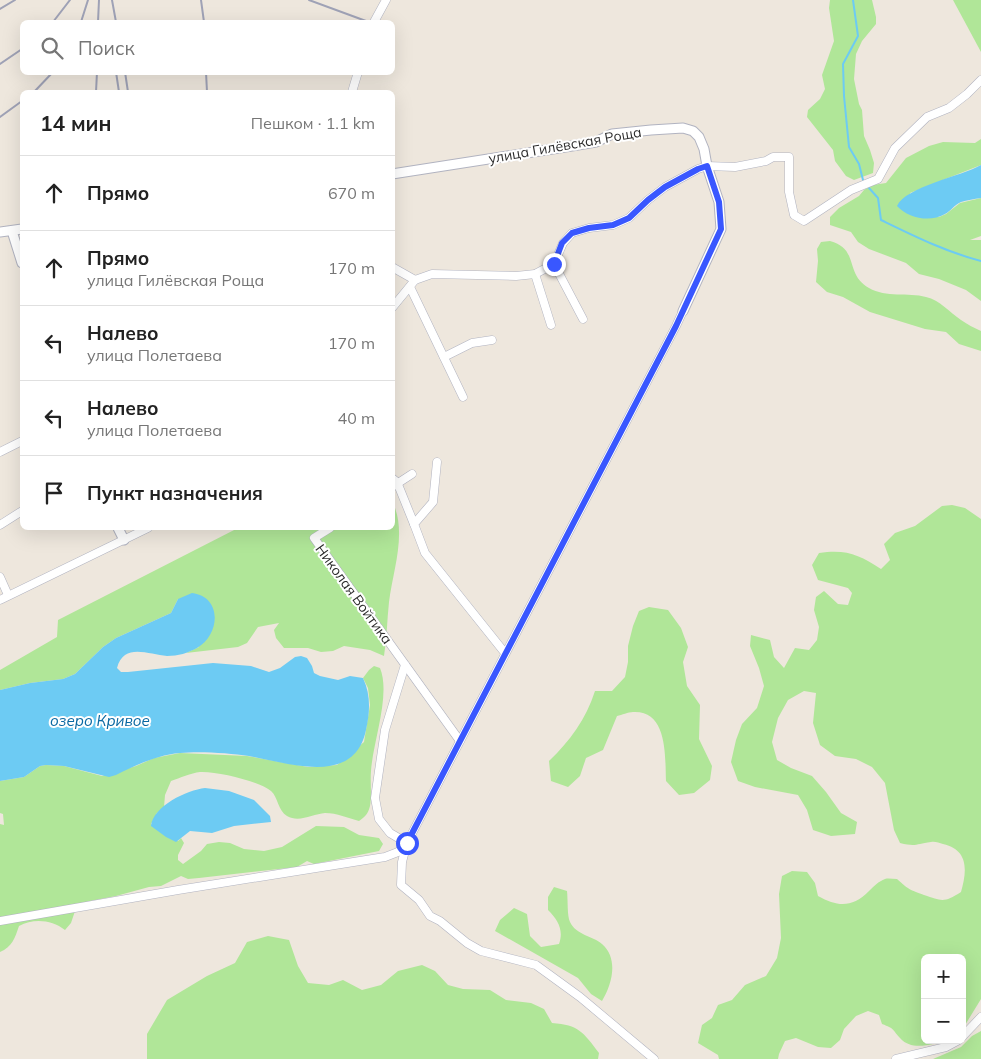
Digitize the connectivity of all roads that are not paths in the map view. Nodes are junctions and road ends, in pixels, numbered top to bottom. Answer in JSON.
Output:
{"nodes":[{"id":1,"x":386,"y":0,"type":"edge"},
{"id":2,"x":375,"y":20,"type":"edge"},
{"id":3,"x":357,"y":75,"type":"edge"},
{"id":4,"x":981,"y":80,"type":"edge"},
{"id":5,"x":353,"y":90,"type":"edge"},
{"id":6,"x":707,"y":166,"type":"junction"},
{"id":7,"x":395,"y":174,"type":"edge"},
{"id":8,"x":20,"y":229,"type":"edge"},
{"id":9,"x":12,"y":231,"type":"junction"},
{"id":10,"x":0,"y":232,"type":"edge"},
{"id":11,"x":20,"y":257,"type":"edge"},
{"id":12,"x":554,"y":264,"type":"junction"},
{"id":13,"x":395,"y":268,"type":"edge"},
{"id":14,"x":535,"y":274,"type":"junction"},
{"id":15,"x":415,"y":280,"type":"junction"},
{"id":16,"x":410,"y":287,"type":"junction"},
{"id":17,"x":395,"y":304,"type":"edge"},
{"id":18,"x":682,"y":311,"type":"joint"},
{"id":19,"x":583,"y":319,"type":"dead end"},
{"id":20,"x":551,"y":325,"type":"dead end"},
{"id":21,"x":492,"y":340,"type":"dead end"},
{"id":22,"x":444,"y":356,"type":"junction"},
{"id":23,"x":463,"y":397,"type":"dead end"},
{"id":24,"x":20,"y":442,"type":"edge"},
{"id":25,"x":0,"y":452,"type":"edge"},
{"id":26,"x":437,"y":462,"type":"dead end"},
{"id":27,"x":412,"y":474,"type":"dead end"},
{"id":28,"x":395,"y":482,"type":"edge"},
{"id":29,"x":395,"y":485,"type":"edge"},
{"id":30,"x":20,"y":512,"type":"edge"},
{"id":31,"x":414,"y":524,"type":"junction"},
{"id":32,"x":0,"y":526,"type":"edge"},
{"id":33,"x":119,"y":530,"type":"edge"},
{"id":34,"x":144,"y":530,"type":"edge"},
{"id":35,"x":327,"y":530,"type":"edge"},
{"id":36,"x":124,"y":540,"type":"junction"},
{"id":37,"x":0,"y":577,"type":"edge"},
{"id":38,"x":8,"y":595,"type":"junction"},
{"id":39,"x":0,"y":600,"type":"edge"},
{"id":40,"x":506,"y":654,"type":"junction"},
{"id":41,"x":405,"y":665,"type":"junction"},
{"id":42,"x":460,"y":741,"type":"junction"},
{"id":43,"x":407,"y":843,"type":"junction"},
{"id":44,"x":0,"y":921,"type":"edge"},
{"id":45,"x":981,"y":1017,"type":"edge"},
{"id":46,"x":966,"y":1033,"type":"edge"},
{"id":47,"x":952,"y":1044,"type":"edge"},
{"id":48,"x":654,"y":1059,"type":"edge"},
{"id":49,"x":896,"y":1059,"type":"edge"}],
"edges":[{"from":1,"to":2,"type":"street"},
{"from":3,"to":5,"type":"street"},
{"from":4,"to":6,"type":"street"},
{"from":6,"to":7,"type":"street","name":"улица Гилёвская Роща"},
{"from":6,"to":12,"type":"street"},
{"from":6,"to":18,"type":"street","name":"улица Гилёвская Роща"},
{"from":8,"to":9,"type":"street"},
{"from":9,"to":10,"type":"street"},
{"from":9,"to":11,"type":"street"},
{"from":12,"to":14,"type":"street"},
{"from":12,"to":19,"type":"street"},
{"from":13,"to":15,"type":"street"},
{"from":14,"to":15,"type":"street"},
{"from":14,"to":20,"type":"street"},
{"from":15,"to":16,"type":"street"},
{"from":16,"to":17,"type":"street"},
{"from":16,"to":22,"type":"street"},
{"from":18,"to":40,"type":"street"},
{"from":21,"to":22,"type":"street"},
{"from":22,"to":23,"type":"street"},
{"from":24,"to":25,"type":"street"},
{"from":26,"to":31,"type":"street"},
{"from":27,"to":28,"type":"street"},
{"from":29,"to":31,"type":"street"},
{"from":30,"to":32,"type":"street"},
{"from":31,"to":40,"type":"street"},
{"from":33,"to":36,"type":"street"},
{"from":34,"to":36,"type":"street"},
{"from":35,"to":41,"type":"street","name":"Николая Войтика"},
{"from":36,"to":38,"type":"street"},
{"from":37,"to":38,"type":"street"},
{"from":38,"to":39,"type":"street"},
{"from":40,"to":42,"type":"street"},
{"from":41,"to":42,"type":"street"},
{"from":41,"to":43,"type":"street"},
{"from":42,"to":43,"type":"street"},
{"from":43,"to":44,"type":"street"},
{"from":43,"to":48,"type":"street"},
{"from":45,"to":46,"type":"street"},
{"from":47,"to":49,"type":"street"}]}
